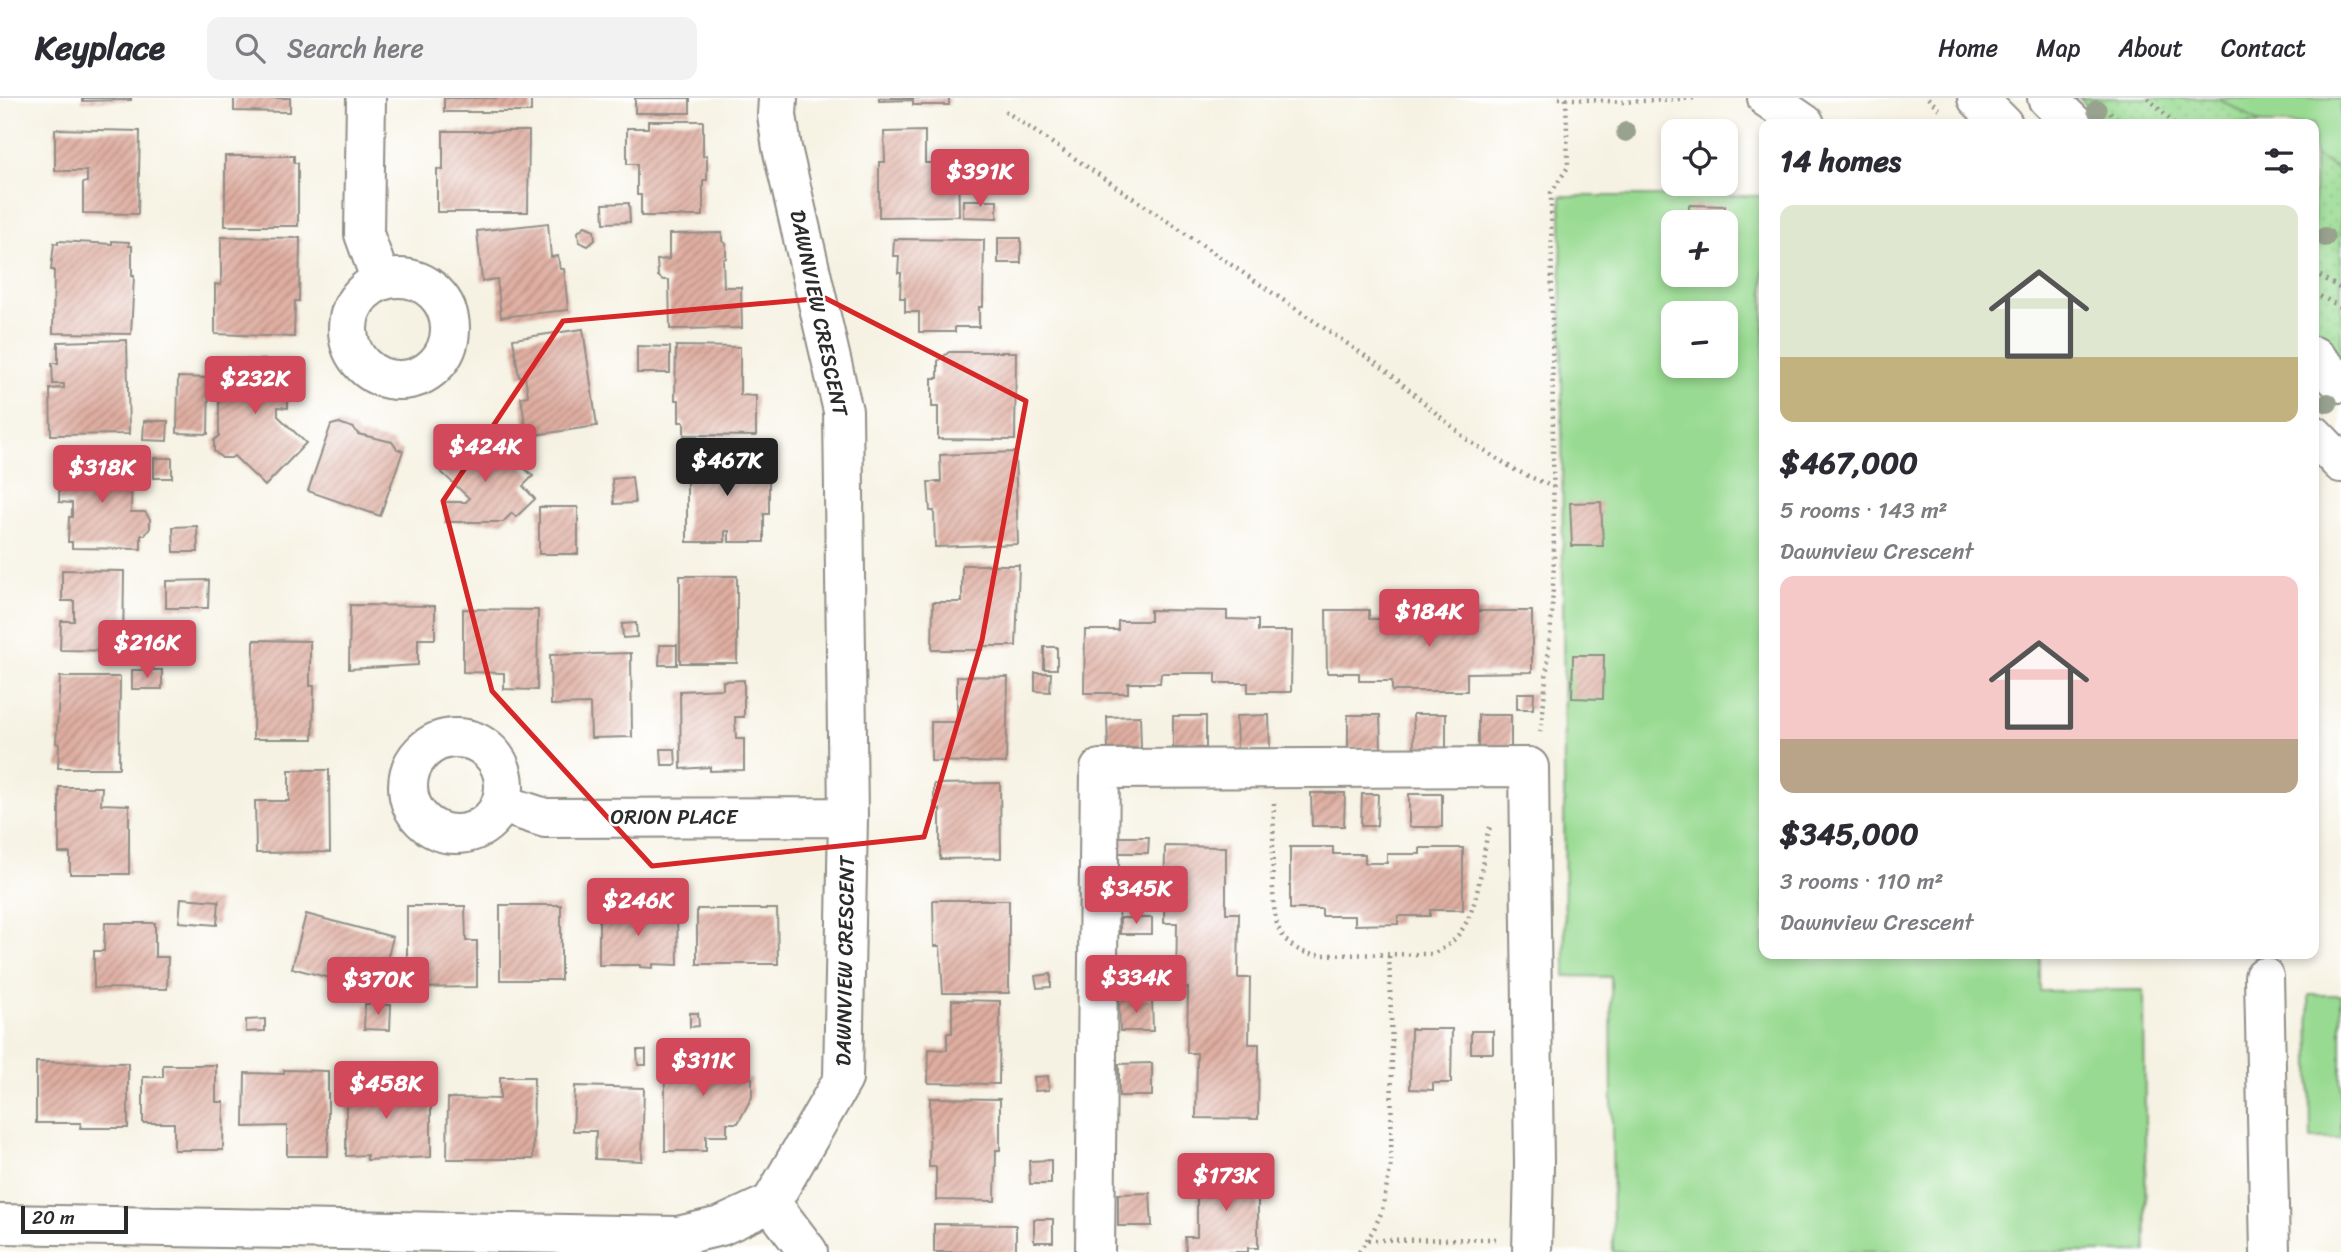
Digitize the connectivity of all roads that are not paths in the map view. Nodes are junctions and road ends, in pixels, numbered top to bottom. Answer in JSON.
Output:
{"nodes":[{"id":1,"x":366,"y":98,"type":"edge"},
{"id":2,"x":778,"y":98,"type":"edge"},
{"id":3,"x":1767,"y":98,"type":"edge"},
{"id":4,"x":1977,"y":98,"type":"edge"},
{"id":5,"x":2047,"y":98,"type":"edge"},
{"id":6,"x":1798,"y":119,"type":"edge"},
{"id":7,"x":1998,"y":119,"type":"edge"},
{"id":8,"x":2069,"y":119,"type":"edge"},
{"id":9,"x":381,"y":281,"type":"dead end"},
{"id":10,"x":2319,"y":361,"type":"edge"},
{"id":11,"x":2341,"y":383,"type":"edge"},
{"id":12,"x":2319,"y":440,"type":"edge"},
{"id":13,"x":2341,"y":463,"type":"edge"},
{"id":14,"x":502,"y":804,"type":"dead end"},
{"id":15,"x":848,"y":817,"type":"junction"},
{"id":16,"x":2264,"y":977,"type":"dead end"},
{"id":17,"x":771,"y":1203,"type":"junction"},
{"id":18,"x":0,"y":1224,"type":"edge"},
{"id":19,"x":1533,"y":1245,"type":"edge"},
{"id":20,"x":808,"y":1252,"type":"edge"},
{"id":21,"x":1095,"y":1252,"type":"edge"},
{"id":22,"x":2270,"y":1252,"type":"edge"}],
"edges":[{"from":1,"to":9,"type":"street"},
{"from":2,"to":15,"type":"street","name":"DAWNVIEW CRESCENT"},
{"from":3,"to":6,"type":"street"},
{"from":4,"to":7,"type":"street"},
{"from":5,"to":8,"type":"street"},
{"from":10,"to":11,"type":"street"},
{"from":12,"to":13,"type":"street"},
{"from":14,"to":15,"type":"street","name":"ORION PLACE"},
{"from":15,"to":17,"type":"street","name":"DAWNVIEW CRESCENT"},
{"from":16,"to":22,"type":"street"},
{"from":17,"to":18,"type":"street"},
{"from":17,"to":20,"type":"street"},
{"from":19,"to":21,"type":"street"}]}
